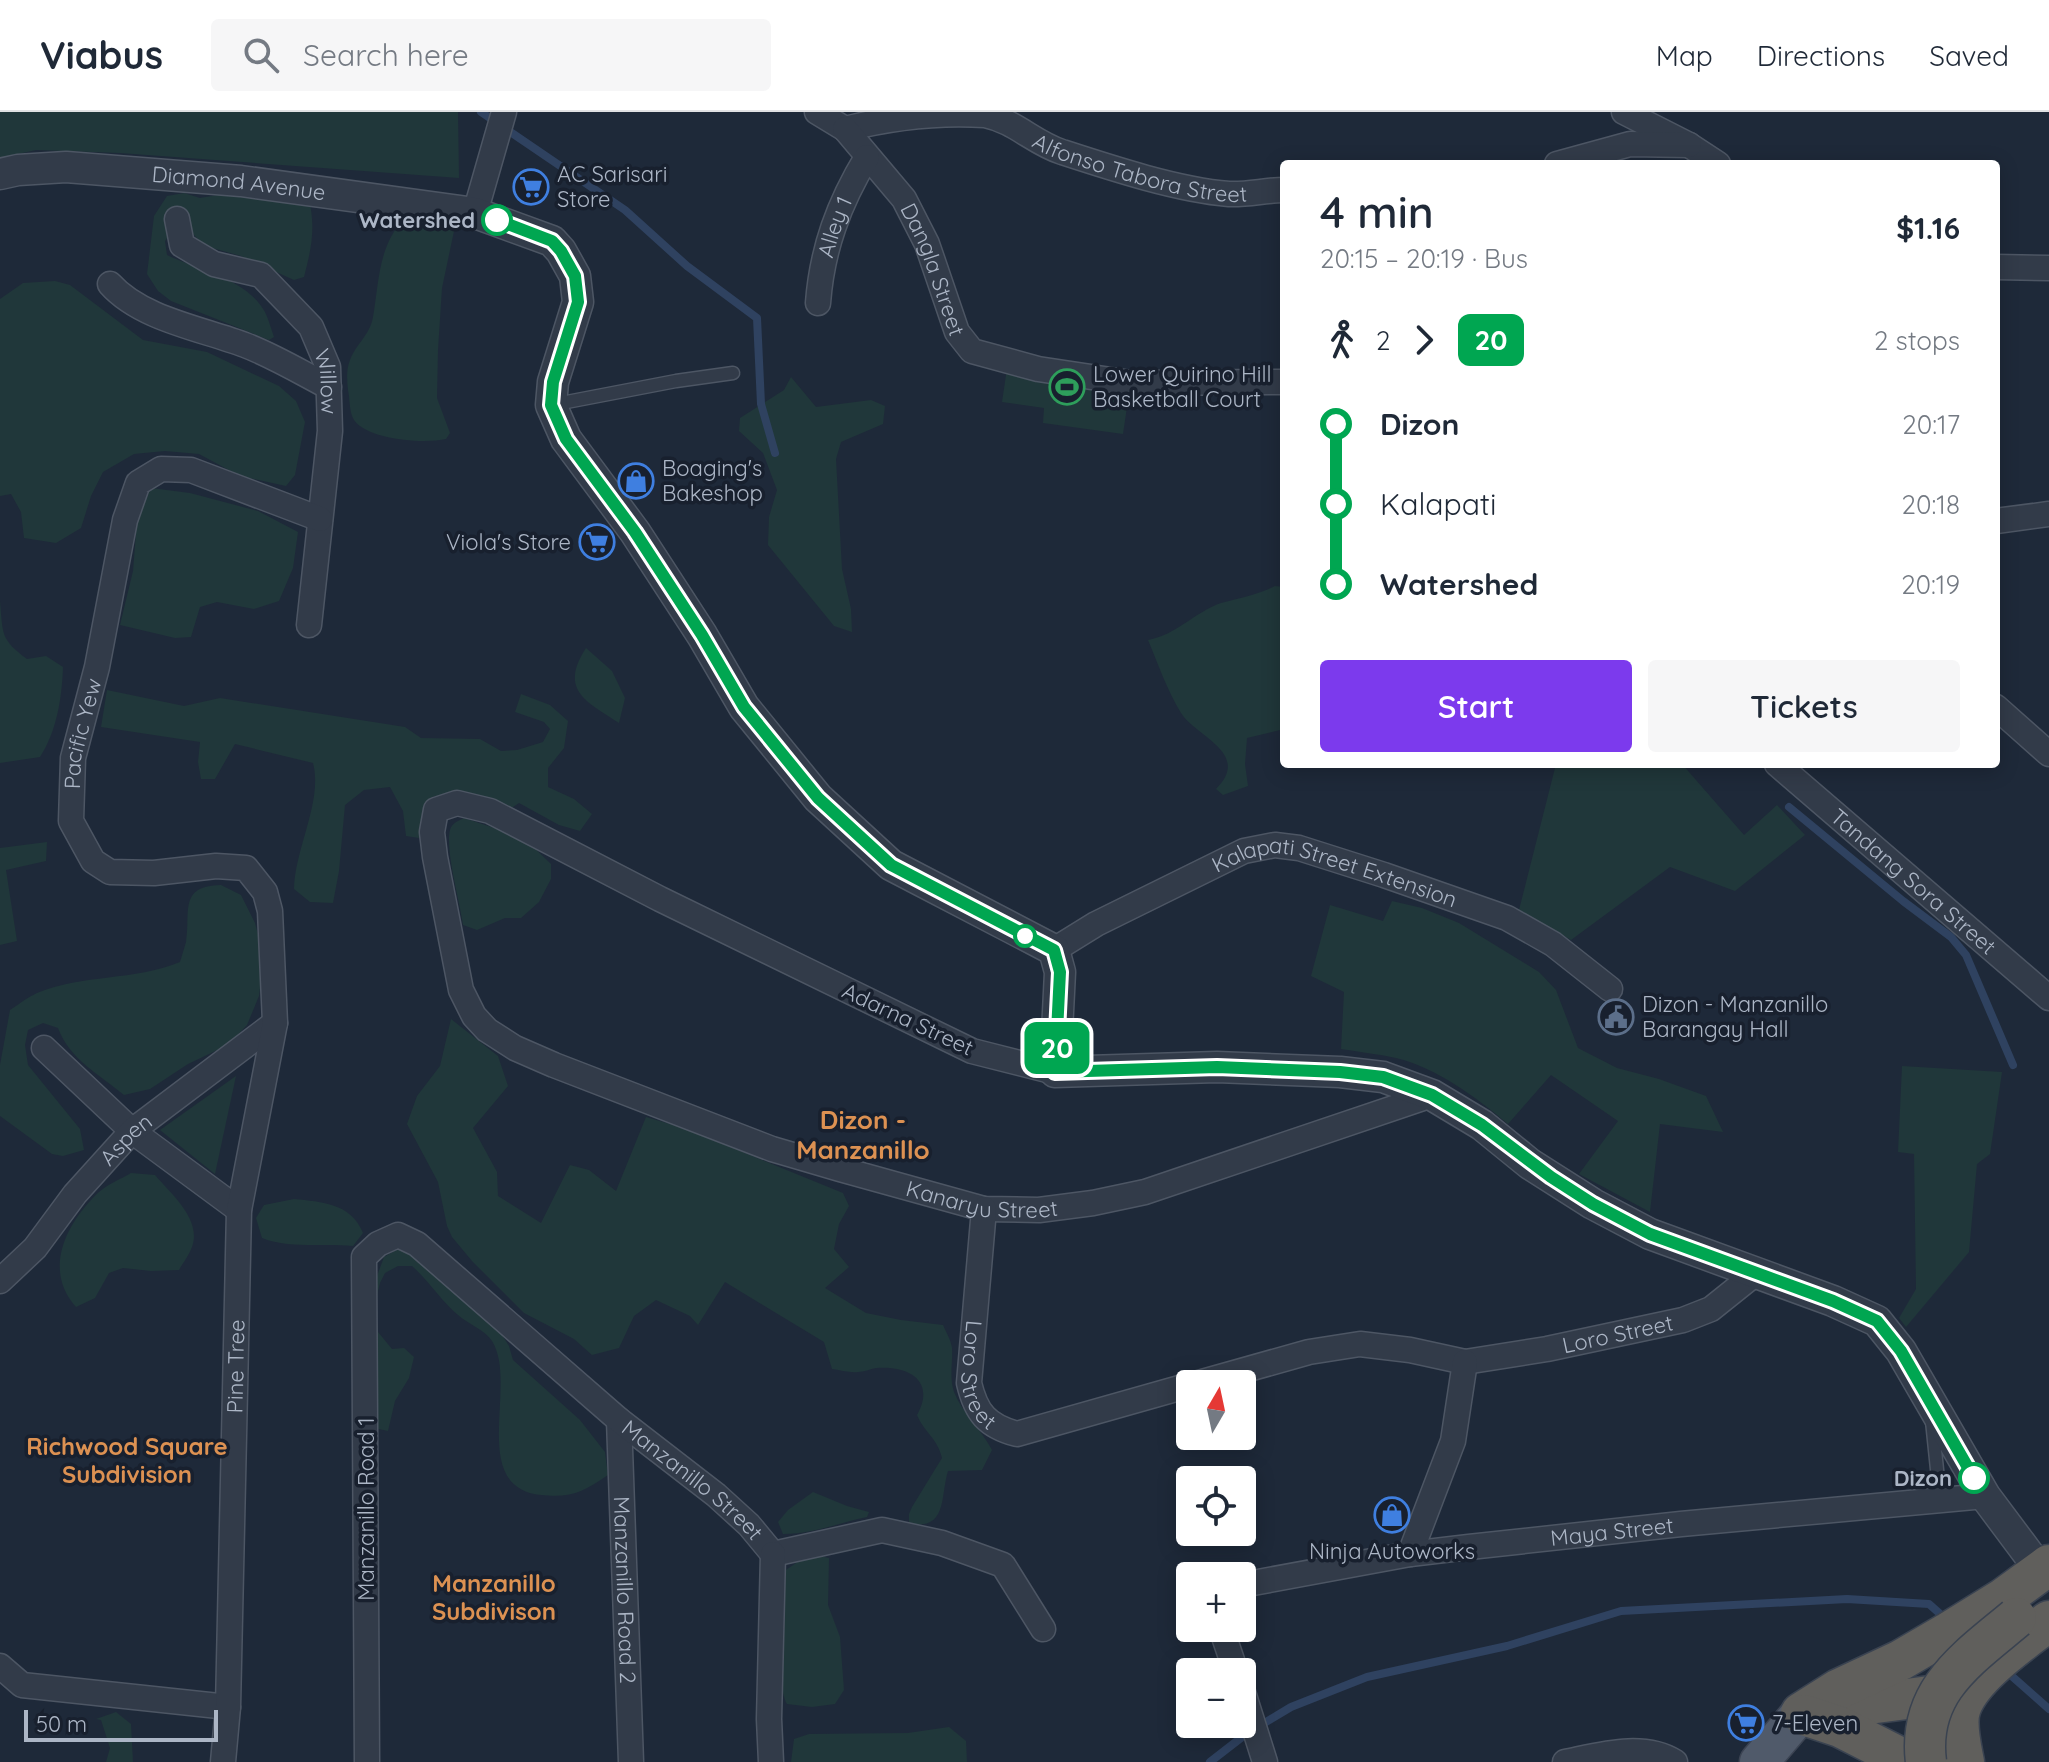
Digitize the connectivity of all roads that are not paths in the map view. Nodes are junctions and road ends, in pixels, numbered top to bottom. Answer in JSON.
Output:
{"nodes":[{"id":1,"x":504,"y":112,"type":"edge"},
{"id":2,"x":817,"y":112,"type":"edge"},
{"id":3,"x":1624,"y":112,"type":"edge"},
{"id":4,"x":845,"y":129,"type":"junction"},
{"id":5,"x":1689,"y":145,"type":"junction"},
{"id":6,"x":867,"y":157,"type":"junction"},
{"id":7,"x":1572,"y":160,"type":"edge"},
{"id":8,"x":1712,"y":160,"type":"edge"},
{"id":9,"x":0,"y":174,"type":"edge"},
{"id":10,"x":1280,"y":190,"type":"edge"},
{"id":11,"x":475,"y":213,"type":"junction"},
{"id":12,"x":177,"y":219,"type":"dead end"},
{"id":13,"x":2000,"y":267,"type":"edge"},
{"id":14,"x":2049,"y":268,"type":"edge"},
{"id":15,"x":110,"y":284,"type":"dead end"},
{"id":16,"x":818,"y":303,"type":"dead end"},
{"id":17,"x":733,"y":373,"type":"dead end"},
{"id":18,"x":1280,"y":382,"type":"edge"},
{"id":19,"x":329,"y":387,"type":"junction"},
{"id":20,"x":551,"y":405,"type":"junction"},
{"id":21,"x":2049,"y":514,"type":"edge"},
{"id":22,"x":320,"y":519,"type":"junction"},
{"id":23,"x":2000,"y":520,"type":"edge"},
{"id":24,"x":309,"y":625,"type":"dead end"},
{"id":25,"x":2000,"y":711,"type":"edge"},
{"id":26,"x":2049,"y":754,"type":"edge"},
{"id":27,"x":1782,"y":768,"type":"edge"},
{"id":28,"x":436,"y":810,"type":"joint"},
{"id":29,"x":1054,"y":950,"type":"junction"},
{"id":30,"x":1610,"y":989,"type":"dead end"},
{"id":31,"x":2049,"y":998,"type":"edge"},
{"id":32,"x":275,"y":1023,"type":"junction"},
{"id":33,"x":44,"y":1048,"type":"dead end"},
{"id":34,"x":1055,"y":1072,"type":"junction"},
{"id":35,"x":1432,"y":1095,"type":"junction"},
{"id":36,"x":132,"y":1131,"type":"junction"},
{"id":37,"x":984,"y":1209,"type":"junction"},
{"id":38,"x":239,"y":1210,"type":"junction"},
{"id":39,"x":364,"y":1257,"type":"joint"},
{"id":40,"x":3,"y":1273,"type":"edge"},
{"id":41,"x":1756,"y":1273,"type":"junction"},
{"id":42,"x":1465,"y":1362,"type":"junction"},
{"id":43,"x":1246,"y":1370,"type":"edge"},
{"id":44,"x":1176,"y":1390,"type":"edge"},
{"id":45,"x":1933,"y":1406,"type":"junction"},
{"id":46,"x":619,"y":1420,"type":"junction"},
{"id":47,"x":1985,"y":1496,"type":"junction"},
{"id":48,"x":1949,"y":1498,"type":"junction"},
{"id":49,"x":773,"y":1554,"type":"junction"},
{"id":50,"x":1410,"y":1554,"type":"junction"},
{"id":51,"x":1256,"y":1582,"type":"edge"},
{"id":52,"x":2043,"y":1602,"type":"edge"},
{"id":53,"x":1043,"y":1629,"type":"dead end"},
{"id":54,"x":0,"y":1666,"type":"edge"},
{"id":55,"x":1977,"y":1683,"type":"junction"},
{"id":56,"x":1839,"y":1689,"type":"junction"},
{"id":57,"x":1881,"y":1704,"type":"junction"},
{"id":58,"x":228,"y":1707,"type":"junction"},
{"id":59,"x":1801,"y":1713,"type":"junction"},
{"id":60,"x":1256,"y":1734,"type":"edge"},
{"id":61,"x":1950,"y":1756,"type":"edge"},
{"id":62,"x":223,"y":1762,"type":"edge"},
{"id":63,"x":367,"y":1762,"type":"edge"},
{"id":64,"x":631,"y":1762,"type":"edge"},
{"id":65,"x":771,"y":1762,"type":"edge"},
{"id":66,"x":1265,"y":1762,"type":"edge"},
{"id":67,"x":1565,"y":1762,"type":"edge"},
{"id":68,"x":1675,"y":1762,"type":"edge"},
{"id":69,"x":1759,"y":1762,"type":"edge"},
{"id":70,"x":1909,"y":1762,"type":"edge"}],
"edges":[{"from":1,"to":11,"type":"street"},
{"from":2,"to":4,"type":"street"},
{"from":3,"to":5,"type":"street"},
{"from":4,"to":6,"type":"street","name":"Dangla Street"},
{"from":4,"to":10,"type":"street","name":"Alfonso Tabora Street"},
{"from":5,"to":7,"type":"street"},
{"from":5,"to":8,"type":"street"},
{"from":6,"to":16,"type":"street","name":"Alley 1"},
{"from":6,"to":18,"type":"street","name":"Dangla Street"},
{"from":9,"to":11,"type":"street","name":"Diamond Avenue"},
{"from":11,"to":20,"type":"street","name":"Diamond Avenue"},
{"from":12,"to":19,"type":"street","name":"Willow"},
{"from":13,"to":14,"type":"street"},
{"from":15,"to":19,"type":"street"},
{"from":17,"to":20,"type":"lane"},
{"from":19,"to":22,"type":"street","name":"Willow"},
{"from":20,"to":29,"type":"street"},
{"from":21,"to":23,"type":"street"},
{"from":22,"to":24,"type":"street","name":"Willow"},
{"from":22,"to":32,"type":"street","name":"Pacific Yew"},
{"from":25,"to":26,"type":"street"},
{"from":27,"to":31,"type":"street","name":"Tandang Sora Street"},
{"from":28,"to":34,"type":"street","name":"Adarna Street"},
{"from":28,"to":37,"type":"street","name":"Kanaryu Street"},
{"from":29,"to":30,"type":"street","name":"Kalapati Street Extension"},
{"from":29,"to":34,"type":"street"},
{"from":32,"to":36,"type":"street","name":"Aspen"},
{"from":32,"to":38,"type":"street","name":"Pine Tree"},
{"from":33,"to":36,"type":"street"},
{"from":34,"to":35,"type":"street","name":"Adarna Street"},
{"from":35,"to":37,"type":"street","name":"Kanaryu Street"},
{"from":35,"to":41,"type":"street","name":"Adarna Street"},
{"from":36,"to":38,"type":"street"},
{"from":36,"to":40,"type":"street","name":"Aspen"},
{"from":37,"to":44,"type":"street","name":"Loro Street"},
{"from":38,"to":58,"type":"street","name":"Pine Tree"},
{"from":39,"to":46,"type":"street","name":"Manzanillo Street"},
{"from":39,"to":63,"type":"street","name":"Manzanillo Road 1"},
{"from":41,"to":42,"type":"street","name":"Loro Street"},
{"from":41,"to":45,"type":"street","name":"Adarna Street"},
{"from":42,"to":43,"type":"street","name":"Loro Street"},
{"from":42,"to":50,"type":"street"},
{"from":45,"to":47,"type":"street","name":"Adarna Street"},
{"from":45,"to":48,"type":"lane"},
{"from":46,"to":49,"type":"street","name":"Manzanillo Street"},
{"from":46,"to":64,"type":"street","name":"Manzanillo Road 2"},
{"from":47,"to":48,"type":"street","name":"Maya Street"},
{"from":47,"to":52,"type":"street","name":"Adarna Street"},
{"from":48,"to":50,"type":"street","name":"Maya Street"},
{"from":49,"to":53,"type":"street","name":"Manzanillo Street"},
{"from":49,"to":65,"type":"street"},
{"from":50,"to":51,"type":"street","name":"Maya Street"},
{"from":52,"to":55,"type":"highway"},
{"from":52,"to":56,"type":"highway"},
{"from":52,"to":61,"type":"highway","bridge":true},
{"from":54,"to":58,"type":"street"},
{"from":55,"to":57,"type":"highway"},
{"from":55,"to":61,"type":"highway"},
{"from":56,"to":57,"type":"highway"},
{"from":56,"to":59,"type":"highway"},
{"from":57,"to":59,"type":"highway"},
{"from":57,"to":61,"type":"highway"},
{"from":58,"to":62,"type":"street","name":"Pine Tree"},
{"from":59,"to":69,"type":"main road"},
{"from":59,"to":70,"type":"highway"},
{"from":60,"to":66,"type":"street"},
{"from":67,"to":68,"type":"street"}]}
